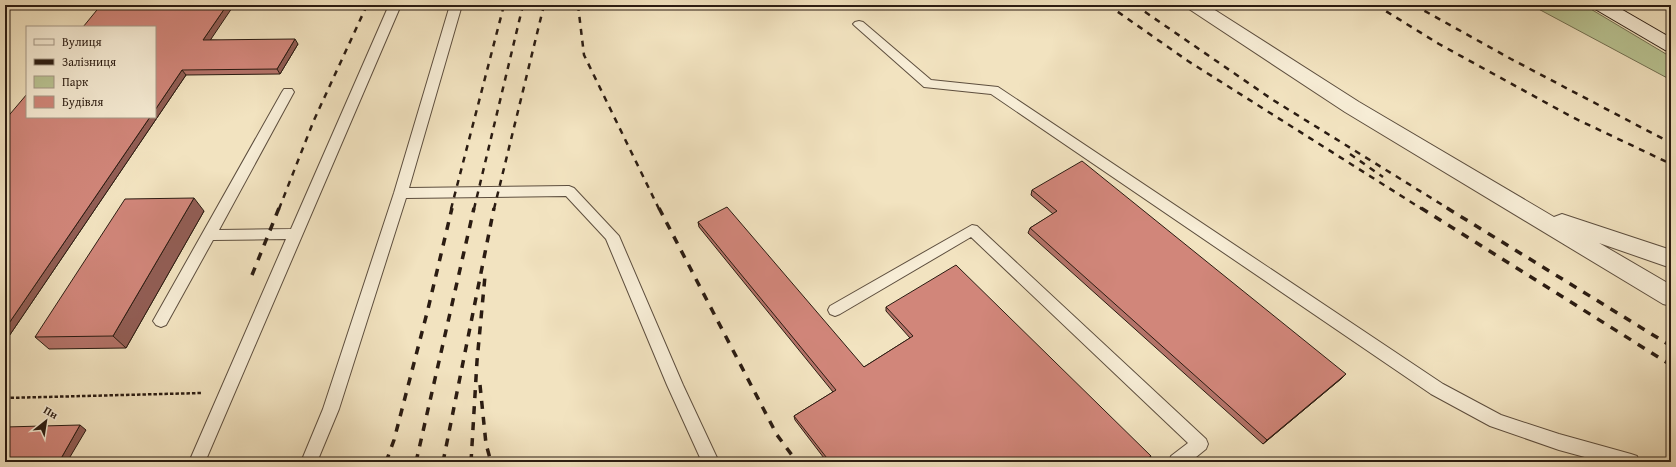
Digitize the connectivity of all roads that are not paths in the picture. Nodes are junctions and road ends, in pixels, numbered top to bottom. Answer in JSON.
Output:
{"nodes":[{"id":1,"x":395,"y":5,"type":"edge"},
{"id":2,"x":456,"y":5,"type":"edge"},
{"id":3,"x":1195,"y":5,"type":"edge"},
{"id":4,"x":1601,"y":5,"type":"edge"},
{"id":5,"x":859,"y":24,"type":"dead end"},
{"id":6,"x":1671,"y":46,"type":"edge"},
{"id":7,"x":288,"y":92,"type":"dead end"},
{"id":8,"x":401,"y":193,"type":"junction"},
{"id":9,"x":1520,"y":207,"type":"junction"},
{"id":10,"x":296,"y":234,"type":"junction"},
{"id":11,"x":209,"y":235,"type":"junction"},
{"id":12,"x":1671,"y":259,"type":"edge"},
{"id":13,"x":1671,"y":297,"type":"edge"},
{"id":14,"x":834,"y":310,"type":"dead end"},
{"id":15,"x":161,"y":321,"type":"dead end"},
{"id":16,"x":197,"y":462,"type":"edge"},
{"id":17,"x":309,"y":462,"type":"edge"},
{"id":18,"x":711,"y":462,"type":"edge"},
{"id":19,"x":1177,"y":462,"type":"edge"},
{"id":20,"x":1631,"y":462,"type":"edge"}],
"edges":[{"from":1,"to":10,"type":"lane"},
{"from":2,"to":8,"type":"lane"},
{"from":3,"to":9,"type":"street"},
{"from":4,"to":6,"type":"street"},
{"from":5,"to":20,"type":"lane"},
{"from":7,"to":11,"type":"lane"},
{"from":8,"to":17,"type":"lane"},
{"from":8,"to":18,"type":"lane"},
{"from":9,"to":12,"type":"street"},
{"from":9,"to":13,"type":"street"},
{"from":10,"to":11,"type":"lane"},
{"from":10,"to":16,"type":"lane"},
{"from":11,"to":15,"type":"lane"},
{"from":14,"to":19,"type":"lane"}]}
